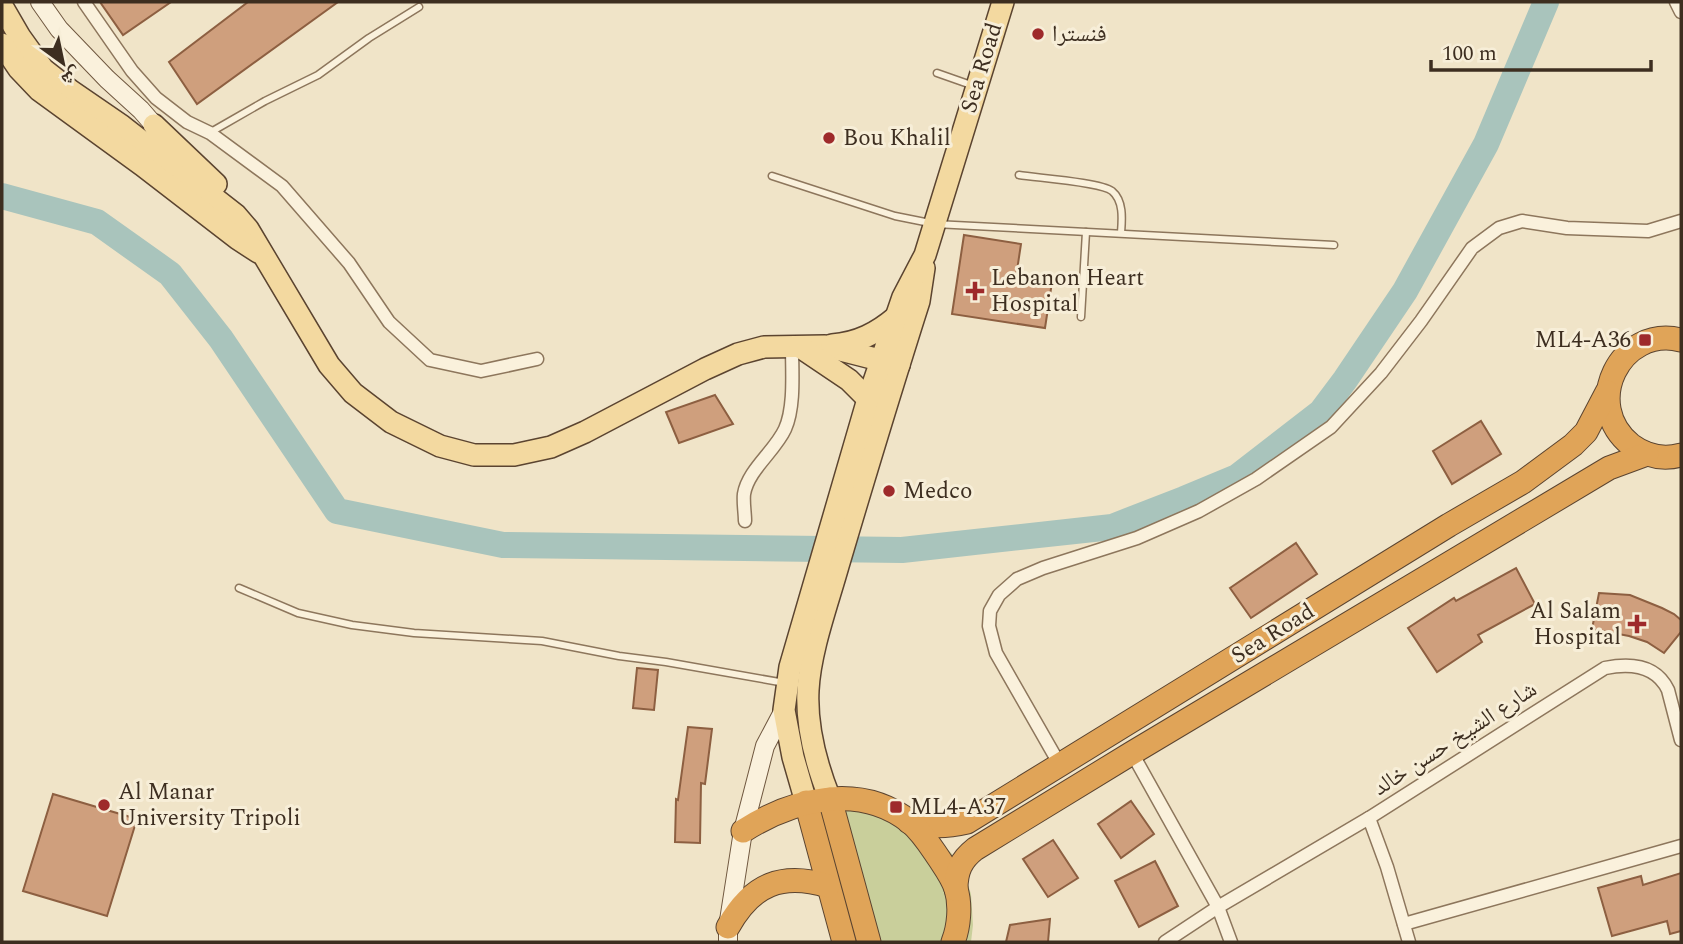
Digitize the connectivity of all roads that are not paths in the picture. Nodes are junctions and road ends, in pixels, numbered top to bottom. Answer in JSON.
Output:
{"nodes":[{"id":1,"x":40,"y":2,"type":"edge"},
{"id":2,"x":84,"y":2,"type":"edge"},
{"id":3,"x":1003,"y":2,"type":"edge"},
{"id":4,"x":1676,"y":2,"type":"edge"},
{"id":5,"x":2,"y":6,"type":"edge"},
{"id":6,"x":419,"y":7,"type":"dead end"},
{"id":7,"x":1681,"y":12,"type":"edge"},
{"id":8,"x":2,"y":44,"type":"edge"},
{"id":9,"x":936,"y":73,"type":"dead end"},
{"id":10,"x":107,"y":79,"type":"junction"},
{"id":11,"x":976,"y":86,"type":"junction"},
{"id":12,"x":154,"y":125,"type":"junction"},
{"id":13,"x":122,"y":126,"type":"junction"},
{"id":14,"x":210,"y":133,"type":"junction"},
{"id":15,"x":118,"y":148,"type":"junction"},
{"id":16,"x":147,"y":158,"type":"junction"},
{"id":17,"x":1019,"y":175,"type":"dead end"},
{"id":18,"x":772,"y":176,"type":"dead end"},
{"id":19,"x":236,"y":215,"type":"junction"},
{"id":20,"x":1681,"y":221,"type":"edge"},
{"id":21,"x":935,"y":224,"type":"junction"},
{"id":22,"x":1086,"y":232,"type":"junction"},
{"id":23,"x":1121,"y":233,"type":"junction"},
{"id":24,"x":1334,"y":244,"type":"dead end"},
{"id":25,"x":925,"y":255,"type":"junction"},
{"id":26,"x":263,"y":256,"type":"junction"},
{"id":27,"x":896,"y":317,"type":"junction"},
{"id":28,"x":1081,"y":317,"type":"dead end"},
{"id":29,"x":1680,"y":339,"type":"edge"},
{"id":30,"x":825,"y":346,"type":"junction"},
{"id":31,"x":796,"y":347,"type":"junction"},
{"id":32,"x":537,"y":359,"type":"dead end"},
{"id":33,"x":890,"y":362,"type":"junction"},
{"id":34,"x":839,"y":373,"type":"junction"},
{"id":35,"x":1607,"y":392,"type":"junction"},
{"id":36,"x":868,"y":399,"type":"junction"},
{"id":37,"x":861,"y":425,"type":"junction"},
{"id":38,"x":1681,"y":455,"type":"edge"},
{"id":39,"x":1651,"y":456,"type":"junction"},
{"id":40,"x":1681,"y":463,"type":"edge"},
{"id":41,"x":745,"y":521,"type":"dead end"},
{"id":42,"x":836,"y":543,"type":"junction"},
{"id":43,"x":239,"y":588,"type":"dead end"},
{"id":44,"x":787,"y":684,"type":"junction"},
{"id":45,"x":784,"y":710,"type":"junction"},
{"id":46,"x":1681,"y":740,"type":"edge"},
{"id":47,"x":1132,"y":753,"type":"junction"},
{"id":48,"x":1060,"y":765,"type":"junction"},
{"id":49,"x":806,"y":802,"type":"junction"},
{"id":50,"x":833,"y":809,"type":"junction"},
{"id":51,"x":1369,"y":818,"type":"junction"},
{"id":52,"x":909,"y":822,"type":"junction"},
{"id":53,"x":813,"y":828,"type":"junction"},
{"id":54,"x":743,"y":831,"type":"junction"},
{"id":55,"x":1681,"y":846,"type":"edge"},
{"id":56,"x":828,"y":886,"type":"junction"},
{"id":57,"x":956,"y":889,"type":"junction"},
{"id":58,"x":1219,"y":906,"type":"junction"},
{"id":59,"x":1404,"y":924,"type":"junction"},
{"id":60,"x":841,"y":933,"type":"edge"},
{"id":61,"x":728,"y":934,"type":"edge"},
{"id":62,"x":869,"y":942,"type":"edge"},
{"id":63,"x":953,"y":942,"type":"edge"},
{"id":64,"x":1165,"y":942,"type":"edge"},
{"id":65,"x":1231,"y":942,"type":"edge"},
{"id":66,"x":1409,"y":942,"type":"edge"}],
"edges":[{"from":1,"to":10,"type":"main road"},
{"from":2,"to":14,"type":"street"},
{"from":3,"to":11,"type":"main road","name":"Sea Road"},
{"from":4,"to":7,"type":"street"},
{"from":5,"to":13,"type":"main road"},
{"from":6,"to":14,"type":"lane"},
{"from":8,"to":15,"type":"main road"},
{"from":9,"to":11,"type":"lane"},
{"from":10,"to":12,"type":"main road"},
{"from":10,"to":13,"type":"main road"},
{"from":11,"to":21,"type":"main road","name":"Sea Road"},
{"from":12,"to":16,"type":"main road"},
{"from":12,"to":19,"type":"main road"},
{"from":13,"to":15,"type":"main road"},
{"from":13,"to":16,"type":"main road"},
{"from":14,"to":32,"type":"street"},
{"from":15,"to":16,"type":"main road"},
{"from":16,"to":19,"type":"main road"},
{"from":16,"to":26,"type":"main road"},
{"from":17,"to":23,"type":"lane"},
{"from":18,"to":21,"type":"lane"},
{"from":19,"to":26,"type":"main road"},
{"from":20,"to":48,"type":"street"},
{"from":21,"to":22,"type":"lane"},
{"from":21,"to":25,"type":"main road","name":"Sea Road"},
{"from":22,"to":23,"type":"lane"},
{"from":22,"to":28,"type":"lane"},
{"from":23,"to":24,"type":"lane"},
{"from":25,"to":27,"type":"main road","name":"Sea Road"},
{"from":25,"to":33,"type":"main road","name":"Sea Road"},
{"from":26,"to":31,"type":"main road"},
{"from":27,"to":30,"type":"main road"},
{"from":27,"to":33,"type":"main road","name":"Sea Road"},
{"from":29,"to":35,"type":"highway","name":"Sea Road"},
{"from":30,"to":31,"type":"main road"},
{"from":30,"to":33,"type":"main road"},
{"from":31,"to":34,"type":"main road"},
{"from":31,"to":41,"type":"street"},
{"from":33,"to":36,"type":"main road","name":"Sea Road"},
{"from":33,"to":42,"type":"main road","name":"Sea Road"},
{"from":34,"to":36,"type":"main road"},
{"from":34,"to":37,"type":"main road"},
{"from":35,"to":39,"type":"highway"},
{"from":35,"to":48,"type":"highway","name":"Sea Road"},
{"from":36,"to":37,"type":"main road","name":"Sea Road"},
{"from":37,"to":42,"type":"main road","name":"Sea Road"},
{"from":38,"to":39,"type":"highway","name":"Sea Road"},
{"from":39,"to":40,"type":"main road"},
{"from":39,"to":47,"type":"highway","name":"Sea Road"},
{"from":42,"to":44,"type":"main road","name":"Sea Road"},
{"from":42,"to":50,"type":"main road","name":"Sea Road"},
{"from":43,"to":44,"type":"lane"},
{"from":44,"to":45,"type":"main road","name":"Sea Road"},
{"from":45,"to":49,"type":"main road","name":"Sea Road"},
{"from":45,"to":54,"type":"main road"},
{"from":46,"to":51,"type":"street","name":"شارع الشيخ حسن خالد"},
{"from":47,"to":57,"type":"highway","name":"Sea Road"},
{"from":47,"to":58,"type":"street"},
{"from":48,"to":52,"type":"highway","name":"Sea Road"},
{"from":49,"to":50,"type":"highway"},
{"from":49,"to":53,"type":"highway","name":"Sea Road"},
{"from":49,"to":54,"type":"highway"},
{"from":50,"to":52,"type":"highway","name":"Sea Road"},
{"from":50,"to":53,"type":"highway"},
{"from":50,"to":62,"type":"highway"},
{"from":51,"to":58,"type":"street","name":"شارع الشيخ حسن خالد"},
{"from":51,"to":59,"type":"street"},
{"from":52,"to":57,"type":"highway","name":"Sea Road"},
{"from":53,"to":56,"type":"highway","name":"Sea Road"},
{"from":54,"to":61,"type":"main road"},
{"from":55,"to":59,"type":"street"},
{"from":56,"to":60,"type":"highway","name":"Sea Road"},
{"from":56,"to":61,"type":"highway"},
{"from":57,"to":63,"type":"highway","name":"Sea Road"},
{"from":58,"to":64,"type":"street","name":"شارع الشيخ حسن خالد"},
{"from":58,"to":65,"type":"street"},
{"from":59,"to":66,"type":"street"}]}
